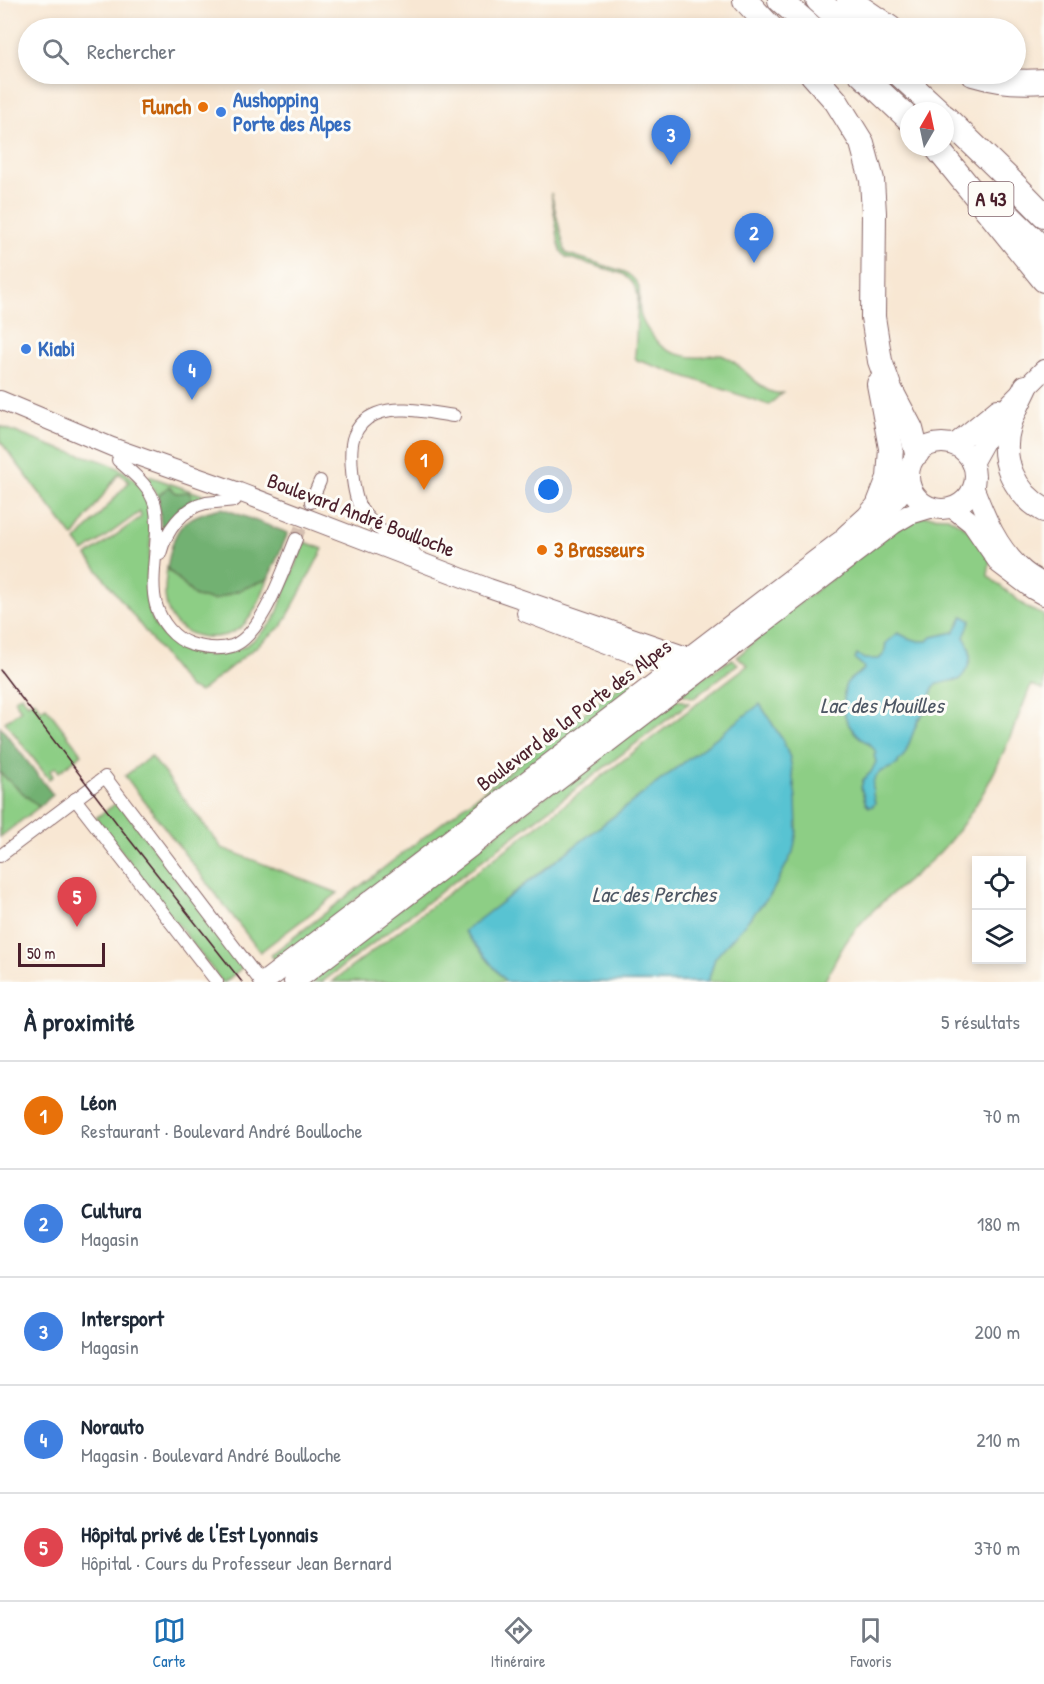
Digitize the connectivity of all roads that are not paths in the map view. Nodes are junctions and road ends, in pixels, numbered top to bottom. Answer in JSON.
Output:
{"nodes":[{"id":1,"x":745,"y":0,"type":"edge"},
{"id":2,"x":780,"y":0,"type":"edge"},
{"id":3,"x":818,"y":0,"type":"edge"},
{"id":4,"x":849,"y":0,"type":"edge"},
{"id":5,"x":762,"y":18,"type":"edge"},
{"id":6,"x":801,"y":18,"type":"edge"},
{"id":7,"x":838,"y":18,"type":"edge"},
{"id":8,"x":875,"y":18,"type":"edge"},
{"id":9,"x":1026,"y":81,"type":"edge"},
{"id":10,"x":1044,"y":81,"type":"edge"},
{"id":11,"x":821,"y":84,"type":"edge"},
{"id":12,"x":872,"y":84,"type":"edge"},
{"id":13,"x":910,"y":84,"type":"edge"},
{"id":14,"x":929,"y":102,"type":"edge"},
{"id":15,"x":900,"y":110,"type":"edge"},
{"id":16,"x":954,"y":126,"type":"edge"},
{"id":17,"x":944,"y":156,"type":"edge"},
{"id":18,"x":946,"y":156,"type":"edge"},
{"id":19,"x":1044,"y":215,"type":"edge"},
{"id":20,"x":1044,"y":250,"type":"edge"},
{"id":21,"x":1044,"y":280,"type":"edge"},
{"id":22,"x":873,"y":317,"type":"junction"},
{"id":23,"x":1044,"y":370,"type":"edge"},
{"id":24,"x":1026,"y":387,"type":"junction"},
{"id":25,"x":0,"y":400,"type":"edge"},
{"id":26,"x":0,"y":413,"type":"edge"},
{"id":27,"x":454,"y":416,"type":"dead end"},
{"id":28,"x":954,"y":445,"type":"junction"},
{"id":29,"x":917,"y":453,"type":"junction"},
{"id":30,"x":118,"y":460,"type":"junction"},
{"id":31,"x":972,"y":463,"type":"junction"},
{"id":32,"x":320,"y":481,"type":"dead end"},
{"id":33,"x":908,"y":482,"type":"junction"},
{"id":34,"x":974,"y":486,"type":"junction"},
{"id":35,"x":235,"y":500,"type":"junction"},
{"id":36,"x":311,"y":502,"type":"tunnel mouth"},
{"id":37,"x":930,"y":508,"type":"junction"},
{"id":38,"x":953,"y":508,"type":"junction"},
{"id":39,"x":1044,"y":510,"type":"edge"},
{"id":40,"x":847,"y":537,"type":"junction"},
{"id":41,"x":296,"y":539,"type":"tunnel mouth"},
{"id":42,"x":155,"y":569,"type":"junction"},
{"id":43,"x":1044,"y":583,"type":"edge"},
{"id":44,"x":489,"y":588,"type":"junction"},
{"id":45,"x":1044,"y":595,"type":"edge"},
{"id":46,"x":690,"y":657,"type":"junction"},
{"id":47,"x":709,"y":665,"type":"junction"},
{"id":48,"x":673,"y":669,"type":"junction"},
{"id":49,"x":693,"y":677,"type":"junction"},
{"id":50,"x":75,"y":799,"type":"junction"},
{"id":51,"x":0,"y":856,"type":"edge"},
{"id":52,"x":217,"y":982,"type":"edge"},
{"id":53,"x":263,"y":982,"type":"edge"},
{"id":54,"x":294,"y":982,"type":"edge"}],
"edges":[{"from":1,"to":5,"type":"highway"},
{"from":2,"to":6,"type":"highway"},
{"from":3,"to":7,"type":"highway"},
{"from":4,"to":8,"type":"highway"},
{"from":9,"to":10,"type":"highway"},
{"from":11,"to":22,"type":"highway"},
{"from":12,"to":15,"type":"highway"},
{"from":13,"to":14,"type":"highway"},
{"from":16,"to":19,"type":"highway","number":"A 43"},
{"from":17,"to":21,"type":"highway"},
{"from":18,"to":20,"type":"highway","number":"A 43"},
{"from":22,"to":29,"type":"highway"},
{"from":22,"to":40,"type":"highway"},
{"from":23,"to":24,"type":"main road"},
{"from":24,"to":28,"type":"main road"},
{"from":24,"to":31,"type":"main road"},
{"from":24,"to":39,"type":"highway"},
{"from":25,"to":44,"type":"main road","name":"Boulevard André Boulloche"},
{"from":26,"to":30,"type":"main road","name":"Boulevard André Boulloche"},
{"from":27,"to":44,"type":"street"},
{"from":28,"to":29,"type":"main road"},
{"from":28,"to":31,"type":"main road"},
{"from":29,"to":33,"type":"main road"},
{"from":30,"to":35,"type":"main road","name":"Boulevard André Boulloche"},
{"from":30,"to":42,"type":"street"},
{"from":31,"to":34,"type":"main road"},
{"from":32,"to":36,"type":"street"},
{"from":33,"to":37,"type":"main road"},
{"from":33,"to":40,"type":"main road","name":"Boulevard de la Porte des Alpes"},
{"from":34,"to":38,"type":"main road"},
{"from":34,"to":43,"type":"main road"},
{"from":35,"to":42,"type":"street"},
{"from":35,"to":48,"type":"main road","name":"Boulevard André Boulloche"},
{"from":37,"to":38,"type":"main road"},
{"from":37,"to":47,"type":"main road","name":"Boulevard de la Porte des Alpes"},
{"from":38,"to":45,"type":"main road"},
{"from":40,"to":46,"type":"main road","name":"Boulevard de la Porte des Alpes"},
{"from":41,"to":42,"type":"street"},
{"from":44,"to":46,"type":"main road","name":"Boulevard André Boulloche"},
{"from":46,"to":47,"type":"main road","name":"Boulevard André Boulloche"},
{"from":46,"to":48,"type":"main road","name":"Boulevard de la Porte des Alpes"},
{"from":47,"to":49,"type":"main road","name":"Boulevard de la Porte des Alpes"},
{"from":48,"to":49,"type":"main road","name":"Boulevard André Boulloche"},
{"from":48,"to":53,"type":"main road","name":"Boulevard de la Porte des Alpes"},
{"from":49,"to":54,"type":"main road","name":"Boulevard de la Porte des Alpes"},
{"from":50,"to":51,"type":"street"},
{"from":50,"to":52,"type":"street"},
{"from":50,"to":53,"type":"street"}]}
